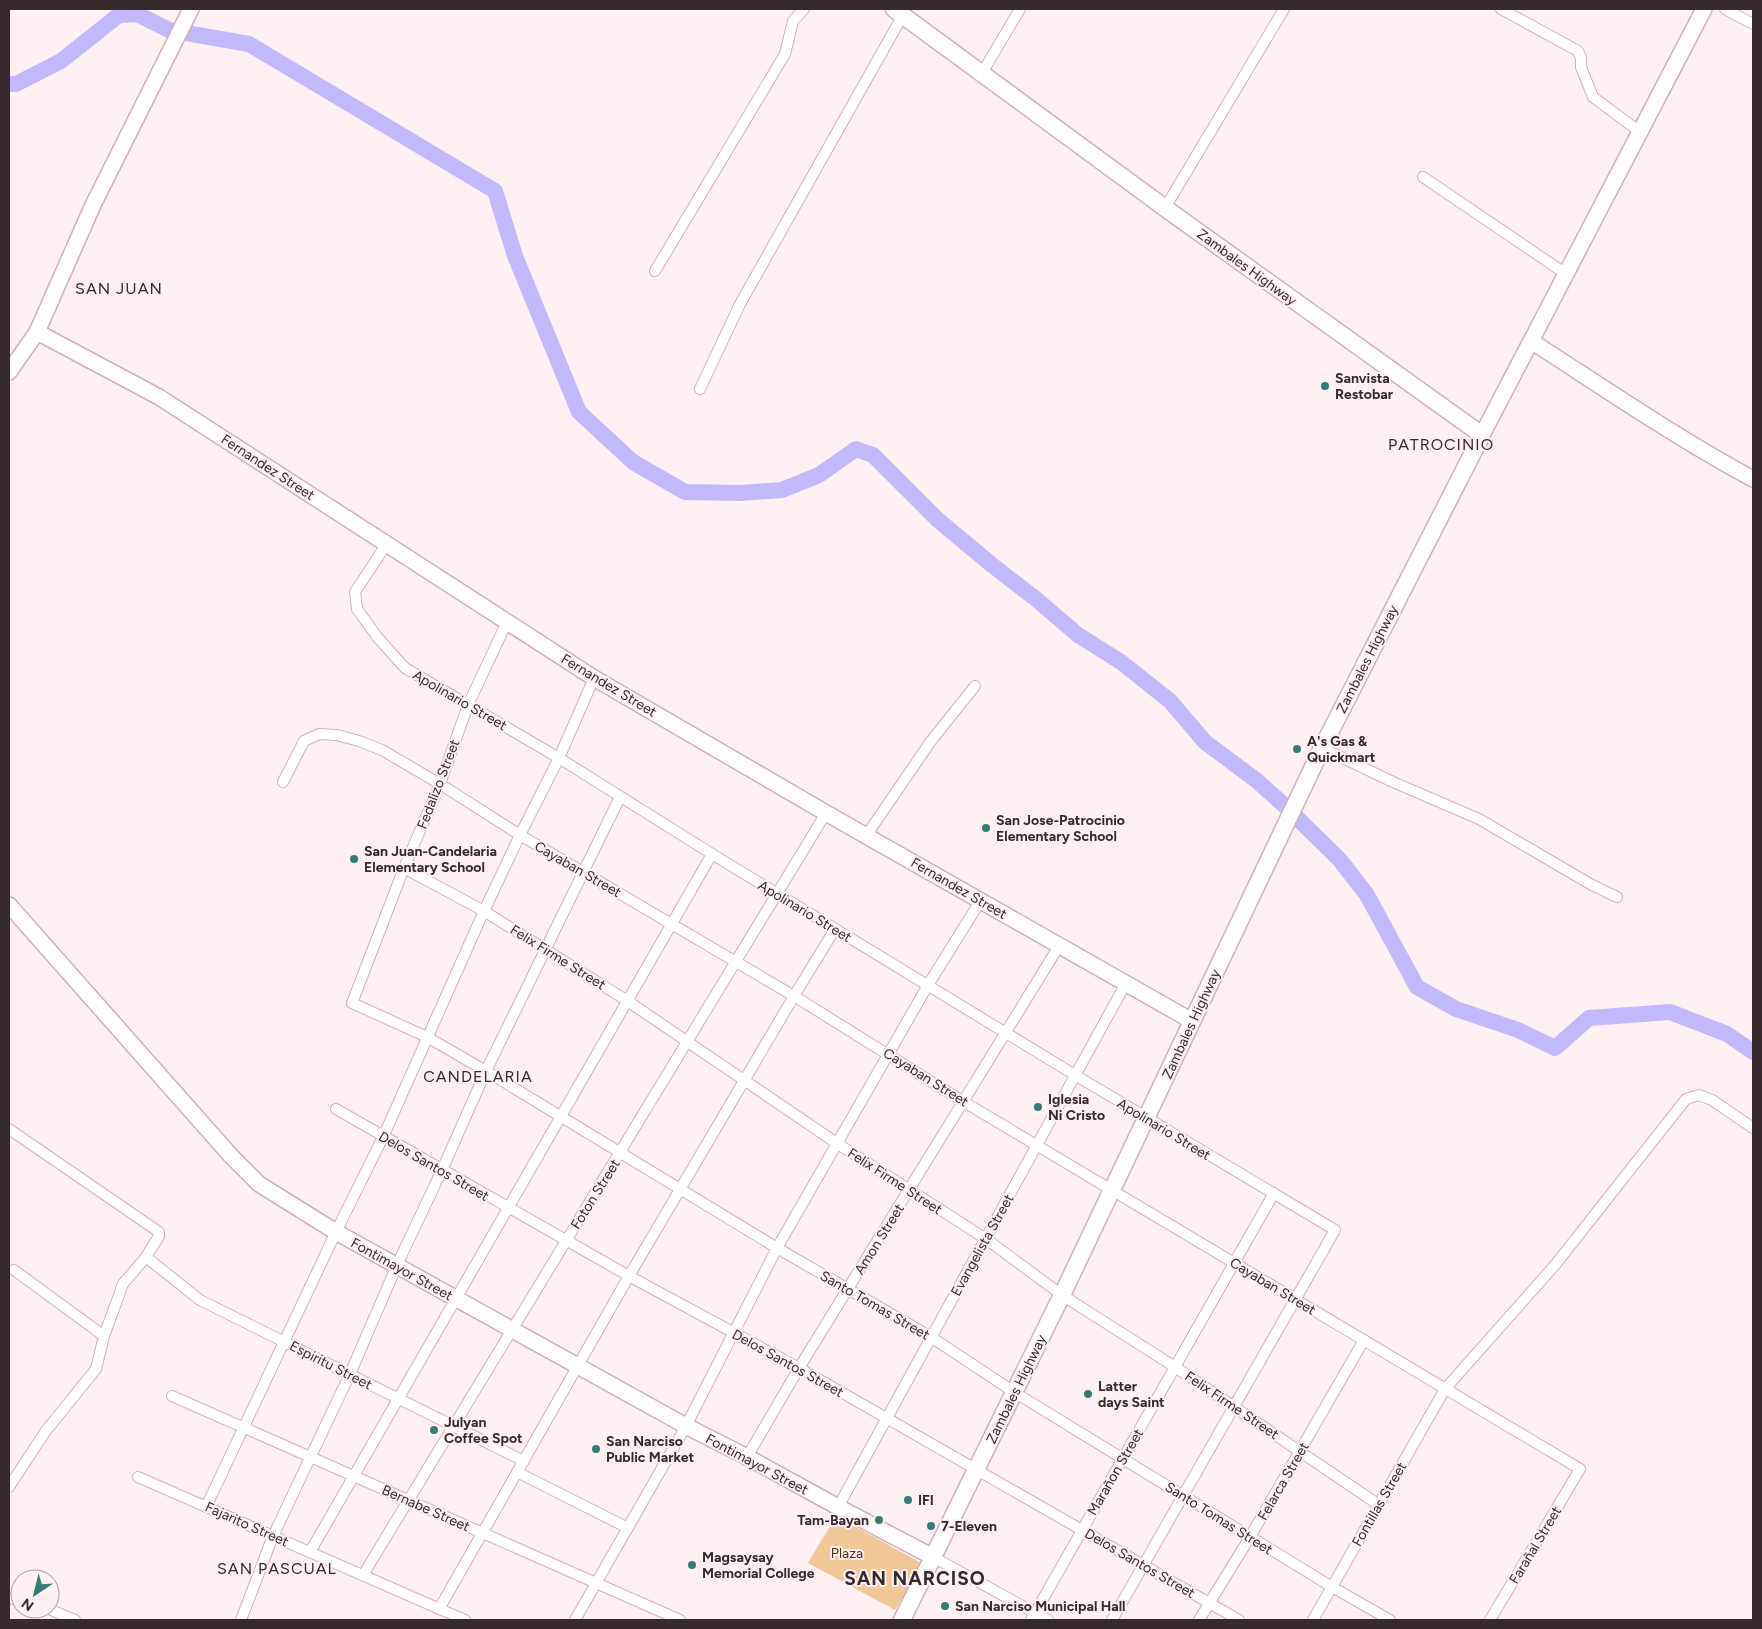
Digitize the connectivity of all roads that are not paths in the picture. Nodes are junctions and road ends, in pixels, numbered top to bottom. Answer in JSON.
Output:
{"nodes":[{"id":1,"x":804,"y":9,"type":"edge"},
{"id":2,"x":1020,"y":9,"type":"edge"},
{"id":3,"x":1284,"y":9,"type":"edge"},
{"id":4,"x":1500,"y":9,"type":"edge"},
{"id":5,"x":1704,"y":9,"type":"edge"},
{"id":6,"x":1725,"y":9,"type":"edge"},
{"id":7,"x":898,"y":12,"type":"edge"},
{"id":8,"x":188,"y":14,"type":"edge"},
{"id":9,"x":1753,"y":24,"type":"edge"},
{"id":10,"x":982,"y":73,"type":"junction"},
{"id":11,"x":1640,"y":132,"type":"junction"},
{"id":12,"x":1423,"y":176,"type":"dead end"},
{"id":13,"x":1165,"y":208,"type":"junction"},
{"id":14,"x":655,"y":271,"type":"dead end"},
{"id":15,"x":1566,"y":274,"type":"junction"},
{"id":16,"x":37,"y":332,"type":"junction"},
{"id":17,"x":1531,"y":341,"type":"junction"},
{"id":18,"x":9,"y":372,"type":"edge"},
{"id":19,"x":700,"y":389,"type":"dead end"},
{"id":20,"x":1482,"y":435,"type":"junction"},
{"id":21,"x":1753,"y":479,"type":"edge"},
{"id":22,"x":386,"y":544,"type":"junction"},
{"id":23,"x":507,"y":622,"type":"junction"},
{"id":24,"x":594,"y":678,"type":"junction"},
{"id":25,"x":975,"y":686,"type":"dead end"},
{"id":26,"x":468,"y":705,"type":"junction"},
{"id":27,"x":1322,"y":748,"type":"junction"},
{"id":28,"x":559,"y":758,"type":"junction"},
{"id":29,"x":284,"y":782,"type":"dead end"},
{"id":30,"x":440,"y":784,"type":"junction"},
{"id":31,"x":620,"y":797,"type":"junction"},
{"id":32,"x":826,"y":813,"type":"junction"},
{"id":33,"x":520,"y":835,"type":"junction"},
{"id":34,"x":866,"y":836,"type":"junction"},
{"id":35,"x":712,"y":854,"type":"junction"},
{"id":36,"x":404,"y":868,"type":"junction"},
{"id":37,"x":582,"y":872,"type":"junction"},
{"id":38,"x":777,"y":894,"type":"junction"},
{"id":39,"x":1617,"y":897,"type":"dead end"},
{"id":40,"x":980,"y":900,"type":"junction"},
{"id":41,"x":9,"y":905,"type":"edge"},
{"id":42,"x":484,"y":911,"type":"junction"},
{"id":43,"x":672,"y":923,"type":"junction"},
{"id":44,"x":835,"y":929,"type":"junction"},
{"id":45,"x":1059,"y":946,"type":"junction"},
{"id":46,"x":545,"y":948,"type":"junction"},
{"id":47,"x":736,"y":962,"type":"junction"},
{"id":48,"x":1126,"y":983,"type":"junction"},
{"id":49,"x":928,"y":985,"type":"junction"},
{"id":50,"x":794,"y":996,"type":"junction"},
{"id":51,"x":626,"y":1000,"type":"junction"},
{"id":52,"x":352,"y":1003,"type":"joint"},
{"id":53,"x":1192,"y":1021,"type":"junction"},
{"id":54,"x":1006,"y":1033,"type":"junction"},
{"id":55,"x":427,"y":1037,"type":"junction"},
{"id":56,"x":688,"y":1042,"type":"junction"},
{"id":57,"x":888,"y":1053,"type":"junction"},
{"id":58,"x":486,"y":1071,"type":"junction"},
{"id":59,"x":1075,"y":1075,"type":"junction"},
{"id":60,"x":745,"y":1082,"type":"junction"},
{"id":61,"x":964,"y":1102,"type":"junction"},
{"id":62,"x":336,"y":1109,"type":"dead end"},
{"id":63,"x":561,"y":1117,"type":"junction"},
{"id":64,"x":1146,"y":1118,"type":"junction"},
{"id":65,"x":1753,"y":1128,"type":"edge"},
{"id":66,"x":9,"y":1130,"type":"edge"},
{"id":67,"x":384,"y":1137,"type":"junction"},
{"id":68,"x":838,"y":1144,"type":"junction"},
{"id":69,"x":1037,"y":1145,"type":"junction"},
{"id":70,"x":620,"y":1153,"type":"junction"},
{"id":71,"x":442,"y":1170,"type":"junction"},
{"id":72,"x":681,"y":1190,"type":"junction"},
{"id":73,"x":910,"y":1190,"type":"junction"},
{"id":74,"x":1112,"y":1190,"type":"junction"},
{"id":75,"x":1274,"y":1193,"type":"junction"},
{"id":76,"x":508,"y":1208,"type":"junction"},
{"id":77,"x":336,"y":1232,"type":"junction"},
{"id":78,"x":986,"y":1239,"type":"junction"},
{"id":79,"x":566,"y":1240,"type":"junction"},
{"id":80,"x":778,"y":1248,"type":"junction"},
{"id":81,"x":146,"y":1256,"type":"junction"},
{"id":82,"x":1234,"y":1263,"type":"junction"},
{"id":83,"x":397,"y":1265,"type":"junction"},
{"id":84,"x":14,"y":1270,"type":"dead end"},
{"id":85,"x":629,"y":1276,"type":"junction"},
{"id":86,"x":848,"y":1289,"type":"junction"},
{"id":87,"x":1062,"y":1295,"type":"junction"},
{"id":88,"x":456,"y":1299,"type":"junction"},
{"id":89,"x":1296,"y":1300,"type":"junction"},
{"id":90,"x":512,"y":1330,"type":"junction"},
{"id":91,"x":734,"y":1332,"type":"junction"},
{"id":92,"x":104,"y":1336,"type":"junction"},
{"id":93,"x":931,"y":1337,"type":"junction"},
{"id":94,"x":1364,"y":1340,"type":"junction"},
{"id":95,"x":284,"y":1342,"type":"junction"},
{"id":96,"x":578,"y":1366,"type":"junction"},
{"id":97,"x":1175,"y":1367,"type":"junction"},
{"id":98,"x":799,"y":1368,"type":"junction"},
{"id":99,"x":350,"y":1374,"type":"junction"},
{"id":100,"x":1445,"y":1389,"type":"junction"},
{"id":101,"x":1014,"y":1392,"type":"junction"},
{"id":102,"x":172,"y":1396,"type":"dead end"},
{"id":103,"x":399,"y":1399,"type":"junction"},
{"id":104,"x":1234,"y":1407,"type":"junction"},
{"id":105,"x":887,"y":1418,"type":"junction"},
{"id":106,"x":453,"y":1426,"type":"junction"},
{"id":107,"x":686,"y":1426,"type":"junction"},
{"id":108,"x":244,"y":1428,"type":"junction"},
{"id":109,"x":1300,"y":1452,"type":"junction"},
{"id":110,"x":311,"y":1457,"type":"junction"},
{"id":111,"x":747,"y":1457,"type":"junction"},
{"id":112,"x":1123,"y":1459,"type":"junction"},
{"id":113,"x":524,"y":1461,"type":"junction"},
{"id":114,"x":1580,"y":1469,"type":"joint"},
{"id":115,"x":976,"y":1470,"type":"junction"},
{"id":116,"x":517,"y":1472,"type":"junction"},
{"id":117,"x":354,"y":1476,"type":"junction"},
{"id":118,"x":138,"y":1477,"type":"dead end"},
{"id":119,"x":9,"y":1487,"type":"edge"},
{"id":120,"x":1184,"y":1496,"type":"junction"},
{"id":121,"x":408,"y":1500,"type":"junction"},
{"id":122,"x":1379,"y":1505,"type":"junction"},
{"id":123,"x":206,"y":1507,"type":"junction"},
{"id":124,"x":838,"y":1507,"type":"junction"},
{"id":125,"x":628,"y":1528,"type":"junction"},
{"id":126,"x":1082,"y":1530,"type":"junction"},
{"id":127,"x":482,"y":1533,"type":"junction"},
{"id":128,"x":273,"y":1536,"type":"junction"},
{"id":129,"x":1250,"y":1537,"type":"junction"},
{"id":130,"x":310,"y":1552,"type":"junction"},
{"id":131,"x":933,"y":1557,"type":"junction"},
{"id":132,"x":1143,"y":1564,"type":"junction"},
{"id":133,"x":363,"y":1575,"type":"junction"},
{"id":134,"x":596,"y":1583,"type":"junction"},
{"id":135,"x":1332,"y":1587,"type":"junction"},
{"id":136,"x":1210,"y":1603,"type":"junction"},
{"id":137,"x":439,"y":1609,"type":"junction"},
{"id":138,"x":60,"y":1614,"type":"edge"},
{"id":139,"x":1033,"y":1616,"type":"edge"},
{"id":140,"x":75,"y":1620,"type":"edge"},
{"id":141,"x":241,"y":1620,"type":"edge"},
{"id":142,"x":465,"y":1620,"type":"edge"},
{"id":143,"x":575,"y":1620,"type":"edge"},
{"id":144,"x":680,"y":1620,"type":"edge"},
{"id":145,"x":902,"y":1620,"type":"edge"},
{"id":146,"x":1048,"y":1620,"type":"edge"},
{"id":147,"x":1112,"y":1620,"type":"edge"},
{"id":148,"x":1199,"y":1620,"type":"edge"},
{"id":149,"x":1239,"y":1620,"type":"edge"},
{"id":150,"x":1313,"y":1620,"type":"edge"},
{"id":151,"x":1390,"y":1620,"type":"edge"},
{"id":152,"x":1490,"y":1620,"type":"edge"}],
"edges":[{"from":1,"to":14,"type":"street"},
{"from":2,"to":10,"type":"street"},
{"from":3,"to":13,"type":"street"},
{"from":4,"to":11,"type":"street"},
{"from":5,"to":11,"type":"street"},
{"from":6,"to":9,"type":"street"},
{"from":7,"to":10,"type":"main road","name":"Zambales Highway"},
{"from":7,"to":19,"type":"street"},
{"from":8,"to":16,"type":"street"},
{"from":10,"to":13,"type":"main road","name":"Zambales Highway"},
{"from":11,"to":15,"type":"street"},
{"from":12,"to":15,"type":"street"},
{"from":13,"to":20,"type":"main road","name":"Zambales Highway"},
{"from":15,"to":17,"type":"street"},
{"from":16,"to":18,"type":"street"},
{"from":16,"to":22,"type":"street","name":"Fernandez Street"},
{"from":17,"to":20,"type":"street"},
{"from":17,"to":21,"type":"street"},
{"from":20,"to":27,"type":"main road","name":"Zambales Highway"},
{"from":22,"to":23,"type":"street","name":"Fernandez Street"},
{"from":22,"to":26,"type":"street","name":"Apolinario Street"},
{"from":23,"to":24,"type":"street","name":"Fernandez Street"},
{"from":23,"to":26,"type":"street","name":"Fedalizo Street"},
{"from":24,"to":28,"type":"street"},
{"from":24,"to":32,"type":"street","name":"Fernandez Street"},
{"from":25,"to":34,"type":"street"},
{"from":26,"to":28,"type":"street","name":"Apolinario Street"},
{"from":26,"to":30,"type":"street","name":"Fedalizo Street"},
{"from":27,"to":39,"type":"street"},
{"from":27,"to":53,"type":"main road","name":"Zambales Highway"},
{"from":28,"to":31,"type":"street","name":"Apolinario Street"},
{"from":28,"to":33,"type":"street"},
{"from":29,"to":30,"type":"street","name":"Cayaban Street"},
{"from":30,"to":33,"type":"street","name":"Cayaban Street"},
{"from":30,"to":36,"type":"street","name":"Fedalizo Street"},
{"from":31,"to":35,"type":"street","name":"Apolinario Street"},
{"from":31,"to":37,"type":"street"},
{"from":32,"to":34,"type":"street","name":"Fernandez Street"},
{"from":32,"to":38,"type":"street","name":"Foton Street"},
{"from":33,"to":37,"type":"street","name":"Cayaban Street"},
{"from":33,"to":42,"type":"street"},
{"from":34,"to":40,"type":"street","name":"Fernandez Street"},
{"from":35,"to":38,"type":"street","name":"Apolinario Street"},
{"from":35,"to":43,"type":"street"},
{"from":36,"to":42,"type":"street","name":"Felix Firme Street"},
{"from":36,"to":52,"type":"street","name":"Fedalizo Street"},
{"from":37,"to":43,"type":"street","name":"Cayaban Street"},
{"from":37,"to":46,"type":"street"},
{"from":38,"to":44,"type":"street","name":"Apolinario Street"},
{"from":38,"to":47,"type":"street","name":"Foton Street"},
{"from":40,"to":45,"type":"street","name":"Fernandez Street"},
{"from":40,"to":49,"type":"street"},
{"from":41,"to":77,"type":"street","name":"Fontimayor Street"},
{"from":42,"to":46,"type":"street","name":"Felix Firme Street"},
{"from":42,"to":55,"type":"street"},
{"from":43,"to":47,"type":"street","name":"Cayaban Street"},
{"from":43,"to":51,"type":"street"},
{"from":44,"to":49,"type":"street","name":"Apolinario Street"},
{"from":44,"to":50,"type":"street"},
{"from":45,"to":48,"type":"street","name":"Fernandez Street"},
{"from":45,"to":54,"type":"street","name":"Amon Street"},
{"from":46,"to":51,"type":"street","name":"Felix Firme Street"},
{"from":46,"to":58,"type":"street"},
{"from":47,"to":50,"type":"street","name":"Cayaban Street"},
{"from":47,"to":56,"type":"street","name":"Foton Street"},
{"from":48,"to":53,"type":"street","name":"Fernandez Street"},
{"from":48,"to":59,"type":"street","name":"Evangelista Street"},
{"from":49,"to":54,"type":"street","name":"Apolinario Street"},
{"from":49,"to":57,"type":"street"},
{"from":50,"to":57,"type":"street","name":"Cayaban Street"},
{"from":50,"to":60,"type":"street"},
{"from":51,"to":56,"type":"street","name":"Felix Firme Street"},
{"from":51,"to":63,"type":"street"},
{"from":52,"to":55,"type":"street","name":"Santo Tomas Street"},
{"from":53,"to":64,"type":"main road","name":"Zambales Highway"},
{"from":54,"to":59,"type":"street","name":"Apolinario Street"},
{"from":54,"to":61,"type":"street","name":"Amon Street"},
{"from":55,"to":58,"type":"street","name":"Santo Tomas Street"},
{"from":55,"to":67,"type":"street"},
{"from":56,"to":60,"type":"street","name":"Felix Firme Street"},
{"from":56,"to":70,"type":"street","name":"Foton Street"},
{"from":57,"to":61,"type":"street","name":"Cayaban Street"},
{"from":57,"to":68,"type":"street"},
{"from":58,"to":63,"type":"street","name":"Santo Tomas Street"},
{"from":58,"to":71,"type":"street"},
{"from":59,"to":64,"type":"street","name":"Apolinario Street"},
{"from":59,"to":69,"type":"street","name":"Evangelista Street"},
{"from":60,"to":68,"type":"street","name":"Felix Firme Street"},
{"from":60,"to":72,"type":"street"},
{"from":61,"to":69,"type":"street","name":"Cayaban Street"},
{"from":61,"to":73,"type":"street","name":"Amon Street"},
{"from":62,"to":67,"type":"street","name":"Delos Santos Street"},
{"from":63,"to":70,"type":"street","name":"Santo Tomas Street"},
{"from":63,"to":76,"type":"street"},
{"from":64,"to":74,"type":"main road","name":"Zambales Highway"},
{"from":64,"to":75,"type":"street","name":"Apolinario Street"},
{"from":65,"to":100,"type":"street","name":"Fontillas Street"},
{"from":66,"to":81,"type":"street"},
{"from":67,"to":71,"type":"street","name":"Delos Santos Street"},
{"from":67,"to":77,"type":"street"},
{"from":68,"to":73,"type":"street","name":"Felix Firme Street"},
{"from":68,"to":80,"type":"street"},
{"from":69,"to":74,"type":"street","name":"Cayaban Street"},
{"from":69,"to":78,"type":"street","name":"Evangelista Street"},
{"from":70,"to":72,"type":"street","name":"Santo Tomas Street"},
{"from":70,"to":79,"type":"street","name":"Foton Street"},
{"from":71,"to":76,"type":"street","name":"Delos Santos Street"},
{"from":71,"to":83,"type":"street"},
{"from":72,"to":80,"type":"street","name":"Santo Tomas Street"},
{"from":72,"to":85,"type":"street"},
{"from":73,"to":78,"type":"street","name":"Felix Firme Street"},
{"from":73,"to":86,"type":"street","name":"Amon Street"},
{"from":74,"to":82,"type":"street","name":"Cayaban Street"},
{"from":74,"to":87,"type":"main road","name":"Zambales Highway"},
{"from":75,"to":82,"type":"street","name":"Marañon Street"},
{"from":75,"to":89,"type":"street","name":"Apolinario Street"},
{"from":76,"to":79,"type":"street","name":"Delos Santos Street"},
{"from":76,"to":88,"type":"street"},
{"from":77,"to":83,"type":"street","name":"Fontimayor Street"},
{"from":77,"to":95,"type":"street"},
{"from":78,"to":87,"type":"street","name":"Felix Firme Street"},
{"from":78,"to":93,"type":"street","name":"Evangelista Street"},
{"from":79,"to":85,"type":"street","name":"Delos Santos Street"},
{"from":79,"to":90,"type":"street","name":"Foton Street"},
{"from":80,"to":86,"type":"street","name":"Santo Tomas Street"},
{"from":80,"to":91,"type":"street"},
{"from":81,"to":92,"type":"street"},
{"from":81,"to":95,"type":"street","name":"Espiritu Street"},
{"from":82,"to":89,"type":"street","name":"Cayaban Street"},
{"from":82,"to":97,"type":"street","name":"Marañon Street"},
{"from":83,"to":88,"type":"street","name":"Fontimayor Street"},
{"from":83,"to":99,"type":"street"},
{"from":84,"to":92,"type":"street"},
{"from":85,"to":91,"type":"street","name":"Delos Santos Street"},
{"from":85,"to":96,"type":"street"},
{"from":86,"to":93,"type":"street","name":"Santo Tomas Street"},
{"from":86,"to":98,"type":"street","name":"Amon Street"},
{"from":87,"to":97,"type":"street","name":"Felix Firme Street"},
{"from":87,"to":101,"type":"main road","name":"Zambales Highway"},
{"from":88,"to":90,"type":"street","name":"Fontimayor Street"},
{"from":88,"to":103,"type":"street"},
{"from":89,"to":94,"type":"street","name":"Cayaban Street"},
{"from":89,"to":104,"type":"street"},
{"from":90,"to":96,"type":"street","name":"Fontimayor Street"},
{"from":90,"to":106,"type":"street","name":"Foton Street"},
{"from":91,"to":98,"type":"street","name":"Delos Santos Street"},
{"from":91,"to":107,"type":"street"},
{"from":92,"to":119,"type":"street"},
{"from":93,"to":101,"type":"street","name":"Santo Tomas Street"},
{"from":93,"to":105,"type":"street","name":"Evangelista Street"},
{"from":94,"to":100,"type":"street","name":"Cayaban Street"},
{"from":94,"to":109,"type":"street","name":"Felarca Street"},
{"from":95,"to":99,"type":"street","name":"Espiritu Street"},
{"from":95,"to":108,"type":"street"},
{"from":96,"to":107,"type":"street","name":"Fontimayor Street"},
{"from":96,"to":113,"type":"street"},
{"from":97,"to":104,"type":"street","name":"Felix Firme Street"},
{"from":97,"to":112,"type":"street","name":"Marañon Street"},
{"from":98,"to":105,"type":"street","name":"Delos Santos Street"},
{"from":98,"to":111,"type":"street","name":"Amon Street"},
{"from":99,"to":103,"type":"street","name":"Espiritu Street"},
{"from":99,"to":110,"type":"street"},
{"from":100,"to":114,"type":"street","name":"Cayaban Street"},
{"from":100,"to":122,"type":"street","name":"Fontillas Street"},
{"from":101,"to":112,"type":"street","name":"Santo Tomas Street"},
{"from":101,"to":115,"type":"main road","name":"Zambales Highway"},
{"from":102,"to":108,"type":"street","name":"Bernabe Street"},
{"from":103,"to":106,"type":"street","name":"Espiritu Street"},
{"from":103,"to":117,"type":"street"},
{"from":104,"to":109,"type":"street","name":"Felix Firme Street"},
{"from":104,"to":120,"type":"street"},
{"from":105,"to":115,"type":"street","name":"Delos Santos Street"},
{"from":105,"to":124,"type":"street","name":"Evangelista Street"},
{"from":106,"to":113,"type":"street","name":"Espiritu Street"},
{"from":106,"to":121,"type":"street","name":"Foton Street"},
{"from":107,"to":111,"type":"street","name":"Fontimayor Street"},
{"from":107,"to":125,"type":"street"},
{"from":108,"to":110,"type":"street","name":"Bernabe Street"},
{"from":108,"to":123,"type":"street"},
{"from":109,"to":122,"type":"street","name":"Felix Firme Street"},
{"from":109,"to":129,"type":"street","name":"Felarca Street"},
{"from":110,"to":117,"type":"street","name":"Bernabe Street"},
{"from":110,"to":128,"type":"street"},
{"from":111,"to":124,"type":"street","name":"Fontimayor Street"},
{"from":112,"to":120,"type":"street","name":"Santo Tomas Street"},
{"from":112,"to":126,"type":"street","name":"Marañon Street"},
{"from":113,"to":116,"type":"street"},
{"from":114,"to":152,"type":"street","name":"Farañal Street"},
{"from":115,"to":126,"type":"street","name":"Delos Santos Street"},
{"from":115,"to":131,"type":"main road","name":"Zambales Highway"},
{"from":116,"to":125,"type":"street"},
{"from":116,"to":127,"type":"street"},
{"from":117,"to":121,"type":"street","name":"Bernabe Street"},
{"from":117,"to":130,"type":"street"},
{"from":118,"to":123,"type":"street","name":"Fajarito Street"},
{"from":120,"to":129,"type":"street","name":"Santo Tomas Street"},
{"from":120,"to":132,"type":"street"},
{"from":121,"to":127,"type":"street","name":"Bernabe Street"},
{"from":121,"to":133,"type":"street","name":"Foton Street"},
{"from":122,"to":135,"type":"street","name":"Fontillas Street"},
{"from":123,"to":128,"type":"street","name":"Fajarito Street"},
{"from":124,"to":131,"type":"street","name":"Fontimayor Street"},
{"from":125,"to":134,"type":"street"},
{"from":126,"to":132,"type":"street","name":"Delos Santos Street"},
{"from":126,"to":139,"type":"street","name":"Marañon Street"},
{"from":127,"to":134,"type":"street","name":"Bernabe Street"},
{"from":127,"to":137,"type":"street"},
{"from":128,"to":130,"type":"street","name":"Fajarito Street"},
{"from":128,"to":141,"type":"street"},
{"from":129,"to":135,"type":"street","name":"Santo Tomas Street"},
{"from":129,"to":136,"type":"street","name":"Felarca Street"},
{"from":130,"to":133,"type":"street","name":"Fajarito Street"},
{"from":131,"to":139,"type":"street","name":"Fontimayor Street"},
{"from":131,"to":145,"type":"main road","name":"Zambales Highway"},
{"from":132,"to":136,"type":"street","name":"Delos Santos Street"},
{"from":132,"to":147,"type":"street"},
{"from":133,"to":137,"type":"street","name":"Fajarito Street"},
{"from":134,"to":143,"type":"street"},
{"from":134,"to":144,"type":"street","name":"Bernabe Street"},
{"from":135,"to":150,"type":"street","name":"Fontillas Street"},
{"from":135,"to":151,"type":"street","name":"Santo Tomas Street"},
{"from":136,"to":148,"type":"street","name":"Felarca Street"},
{"from":136,"to":149,"type":"street","name":"Delos Santos Street"},
{"from":137,"to":142,"type":"street","name":"Fajarito Street"},
{"from":138,"to":140,"type":"street"},
{"from":139,"to":146,"type":"street","name":"Fontimayor Street"}]}
